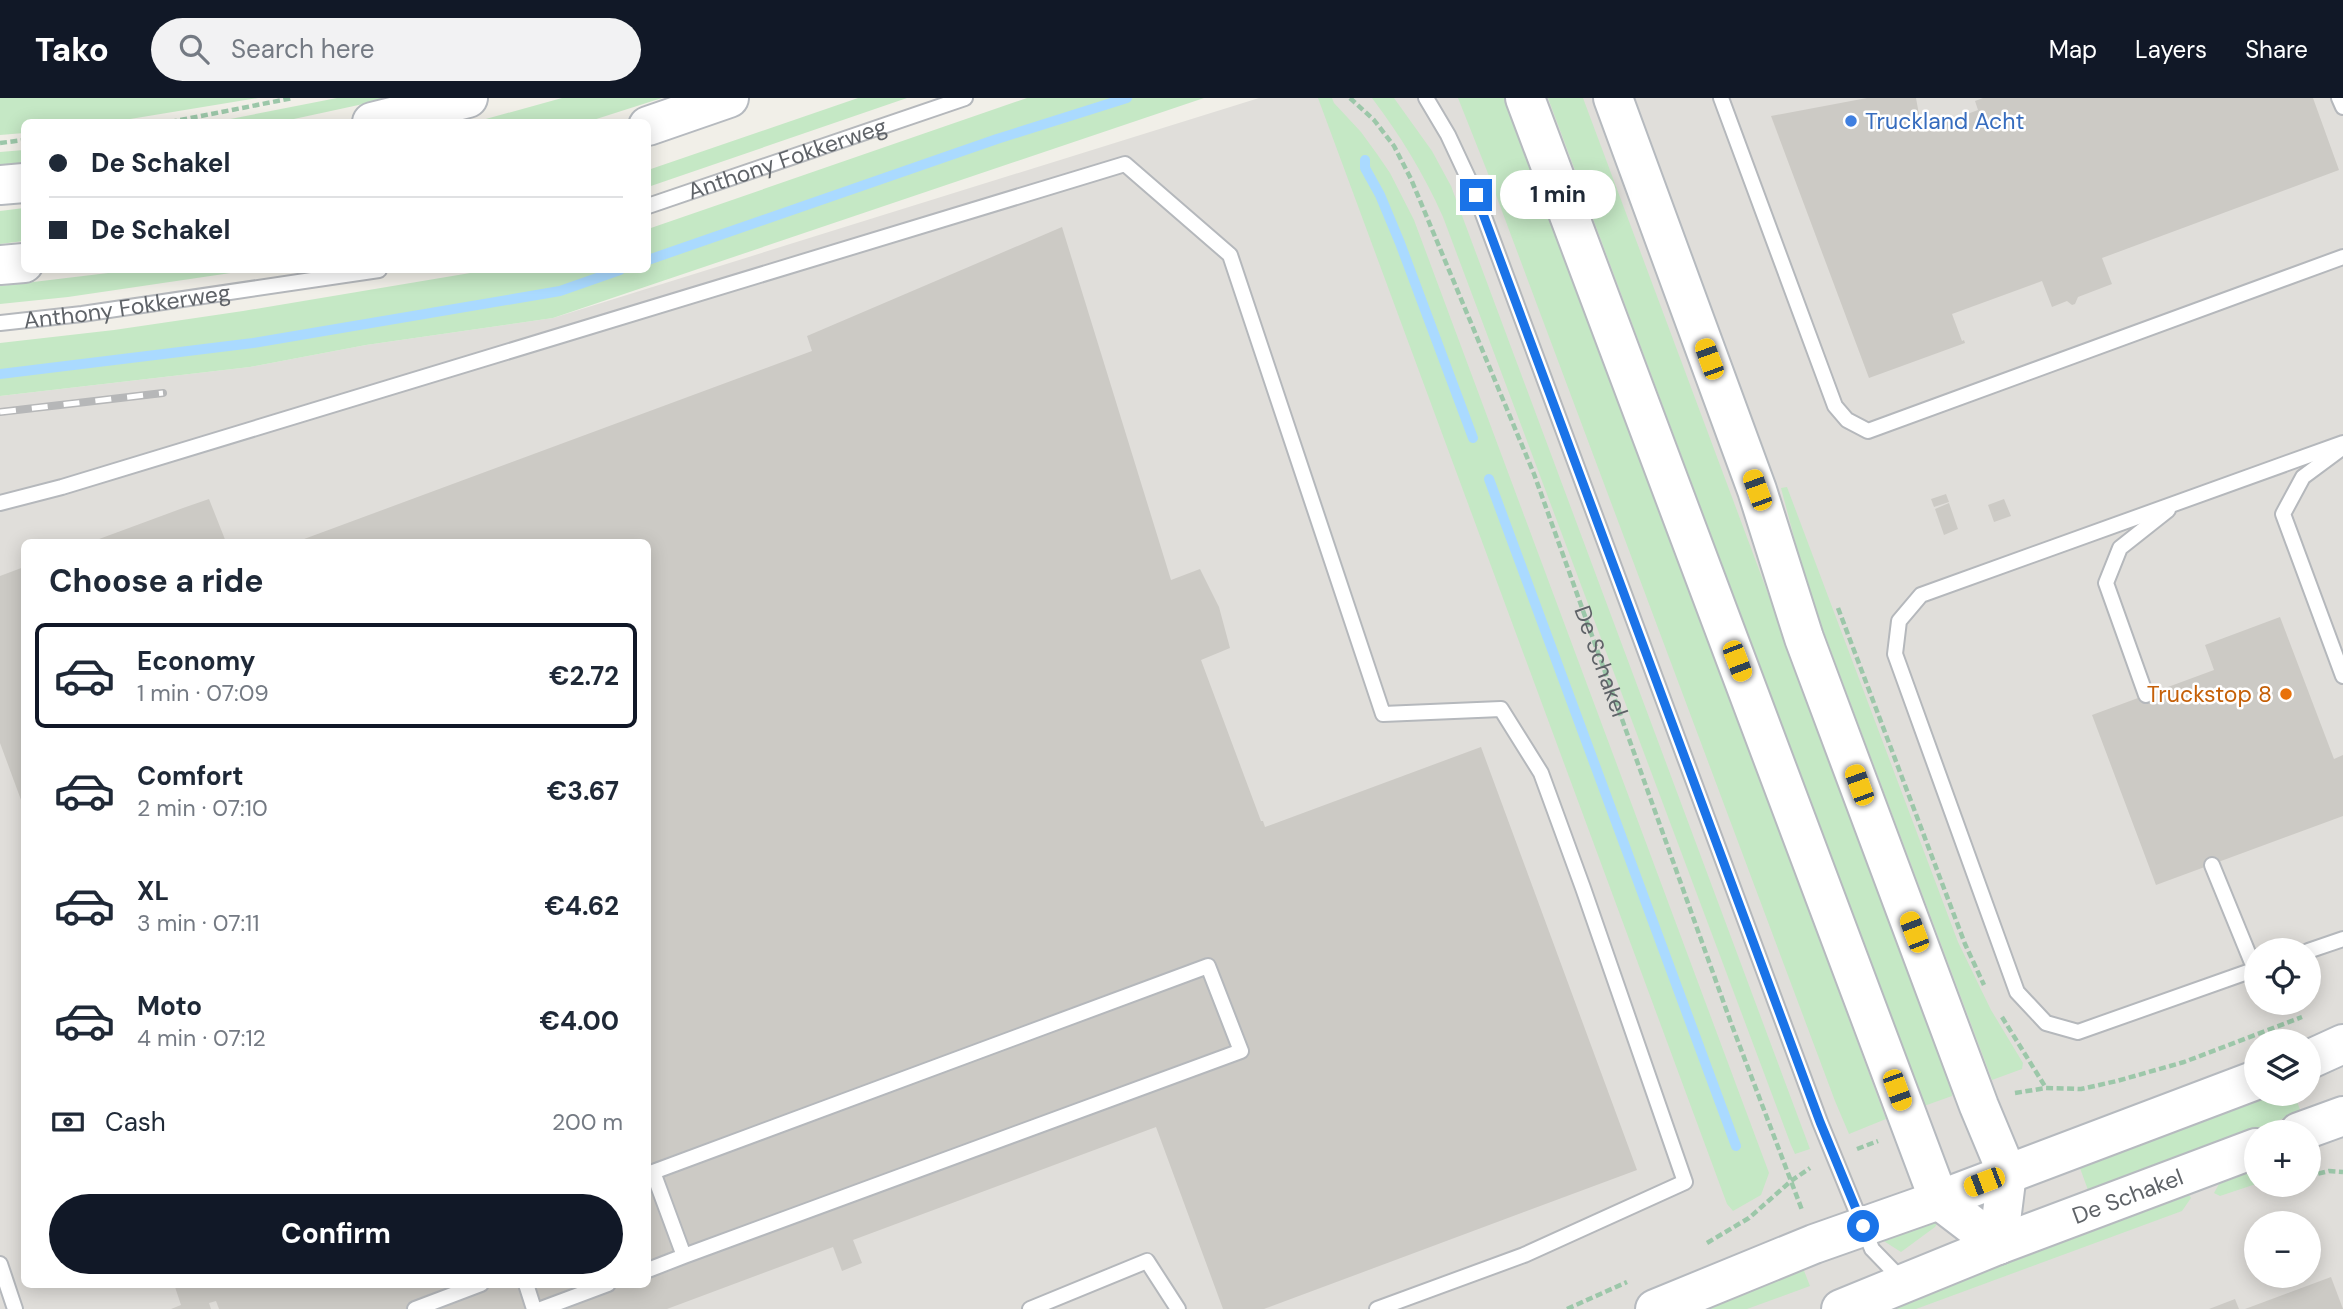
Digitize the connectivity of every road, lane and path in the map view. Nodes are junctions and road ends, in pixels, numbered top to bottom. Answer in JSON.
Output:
{"nodes":[{"id":1,"x":293,"y":98,"type":"edge"},
{"id":2,"x":468,"y":98,"type":"edge"},
{"id":3,"x":729,"y":98,"type":"edge"},
{"id":4,"x":965,"y":98,"type":"edge"},
{"id":5,"x":1350,"y":98,"type":"edge"},
{"id":6,"x":1426,"y":98,"type":"edge"},
{"id":7,"x":1525,"y":98,"type":"edge"},
{"id":8,"x":1613,"y":98,"type":"edge"},
{"id":9,"x":1721,"y":98,"type":"edge"},
{"id":10,"x":2339,"y":98,"type":"edge"},
{"id":11,"x":2343,"y":107,"type":"edge"},
{"id":12,"x":185,"y":119,"type":"edge"},
{"id":13,"x":384,"y":119,"type":"edge"},
{"id":14,"x":651,"y":125,"type":"edge"},
{"id":15,"x":21,"y":140,"type":"edge"},
{"id":16,"x":0,"y":142,"type":"edge"},
{"id":17,"x":21,"y":183,"type":"edge"},
{"id":18,"x":0,"y":185,"type":"edge"},
{"id":19,"x":651,"y":205,"type":"edge"},
{"id":20,"x":2343,"y":257,"type":"edge"},
{"id":21,"x":21,"y":262,"type":"edge"},
{"id":22,"x":0,"y":265,"type":"edge"},
{"id":23,"x":359,"y":273,"type":"edge"},
{"id":24,"x":0,"y":323,"type":"edge"},
{"id":25,"x":2343,"y":445,"type":"edge"},
{"id":26,"x":2177,"y":502,"type":"junction"},
{"id":27,"x":0,"y":503,"type":"edge"},
{"id":28,"x":1836,"y":603,"type":"dead end"},
{"id":29,"x":2343,"y":676,"type":"edge"},
{"id":30,"x":2146,"y":695,"type":"dead end"},
{"id":31,"x":2212,"y":864,"type":"dead end"},
{"id":32,"x":2343,"y":939,"type":"edge"},
{"id":33,"x":2244,"y":942,"type":"edge"},
{"id":34,"x":2321,"y":947,"type":"edge"},
{"id":35,"x":2244,"y":973,"type":"edge"},
{"id":36,"x":1989,"y":993,"type":"dead end"},
{"id":37,"x":2307,"y":1015,"type":"edge"},
{"id":38,"x":2002,"y":1017,"type":"dead end"},
{"id":39,"x":2343,"y":1044,"type":"edge"},
{"id":40,"x":2321,"y":1054,"type":"edge"},
{"id":41,"x":2117,"y":1081,"type":"dead end"},
{"id":42,"x":2244,"y":1084,"type":"edge"},
{"id":43,"x":2046,"y":1088,"type":"dead end"},
{"id":44,"x":2343,"y":1116,"type":"edge"},
{"id":45,"x":2321,"y":1124,"type":"edge"},
{"id":46,"x":2244,"y":1153,"type":"edge"},
{"id":47,"x":1836,"y":1158,"type":"junction"},
{"id":48,"x":2343,"y":1172,"type":"edge"},
{"id":49,"x":2007,"y":1173,"type":"junction"},
{"id":50,"x":2321,"y":1173,"type":"edge"},
{"id":51,"x":1791,"y":1181,"type":"junction"},
{"id":52,"x":1939,"y":1200,"type":"junction"},
{"id":53,"x":1749,"y":1218,"type":"dead end"},
{"id":54,"x":1863,"y":1226,"type":"junction"},
{"id":55,"x":1814,"y":1244,"type":"junction"},
{"id":56,"x":1998,"y":1245,"type":"junction"},
{"id":57,"x":684,"y":1256,"type":"junction"},
{"id":58,"x":0,"y":1264,"type":"edge"},
{"id":59,"x":651,"y":1269,"type":"edge"},
{"id":60,"x":1905,"y":1283,"type":"junction"},
{"id":61,"x":470,"y":1288,"type":"edge"},
{"id":62,"x":527,"y":1288,"type":"edge"},
{"id":63,"x":597,"y":1288,"type":"edge"},
{"id":64,"x":15,"y":1309,"type":"edge"},
{"id":65,"x":415,"y":1309,"type":"edge"},
{"id":66,"x":534,"y":1309,"type":"edge"},
{"id":67,"x":541,"y":1309,"type":"edge"},
{"id":68,"x":1030,"y":1309,"type":"edge"},
{"id":69,"x":1178,"y":1309,"type":"edge"},
{"id":70,"x":1377,"y":1309,"type":"edge"},
{"id":71,"x":1655,"y":1309,"type":"edge"},
{"id":72,"x":1841,"y":1309,"type":"edge"}],
"edges":[{"from":1,"to":12,"type":"path"},
{"from":2,"to":13,"type":"street"},
{"from":3,"to":14,"type":"street"},
{"from":4,"to":19,"type":"lane","name":"Anthony Fokkerweg"},
{"from":5,"to":51,"type":"path","name":"De Schakel"},
{"from":6,"to":47,"type":"lane","name":"De Schakel"},
{"from":7,"to":52,"type":"street"},
{"from":8,"to":49,"type":"street"},
{"from":9,"to":20,"type":"lane"},
{"from":10,"to":11,"type":"lane"},
{"from":15,"to":16,"type":"path"},
{"from":17,"to":18,"type":"street"},
{"from":21,"to":22,"type":"street"},
{"from":23,"to":24,"type":"lane","name":"Anthony Fokkerweg"},
{"from":25,"to":26,"type":"lane"},
{"from":25,"to":29,"type":"lane"},
{"from":26,"to":30,"type":"lane"},
{"from":26,"to":35,"type":"lane"},
{"from":27,"to":70,"type":"lane"},
{"from":28,"to":36,"type":"path"},
{"from":31,"to":33,"type":"lane"},
{"from":32,"to":34,"type":"lane"},
{"from":37,"to":41,"type":"path"},
{"from":38,"to":43,"type":"path"},
{"from":39,"to":40,"type":"street"},
{"from":42,"to":49,"type":"street"},
{"from":44,"to":45,"type":"street"},
{"from":46,"to":56,"type":"street","name":"De Schakel"},
{"from":47,"to":51,"type":"path"},
{"from":47,"to":54,"type":"lane","name":"De Schakel"},
{"from":48,"to":50,"type":"path"},
{"from":49,"to":52,"type":"street"},
{"from":49,"to":56,"type":"street"},
{"from":51,"to":53,"type":"path"},
{"from":51,"to":55,"type":"path","name":"De Schakel"},
{"from":52,"to":54,"type":"street"},
{"from":52,"to":56,"type":"street"},
{"from":54,"to":55,"type":"street"},
{"from":54,"to":60,"type":"lane","name":"De Schakel"},
{"from":55,"to":71,"type":"street"},
{"from":56,"to":60,"type":"street","name":"De Schakel"},
{"from":57,"to":57,"type":"lane"},
{"from":57,"to":59,"type":"lane"},
{"from":58,"to":64,"type":"lane"},
{"from":60,"to":72,"type":"street","name":"De Schakel"},
{"from":61,"to":65,"type":"lane"},
{"from":62,"to":66,"type":"lane"},
{"from":63,"to":67,"type":"lane"},
{"from":68,"to":69,"type":"lane"}]}
